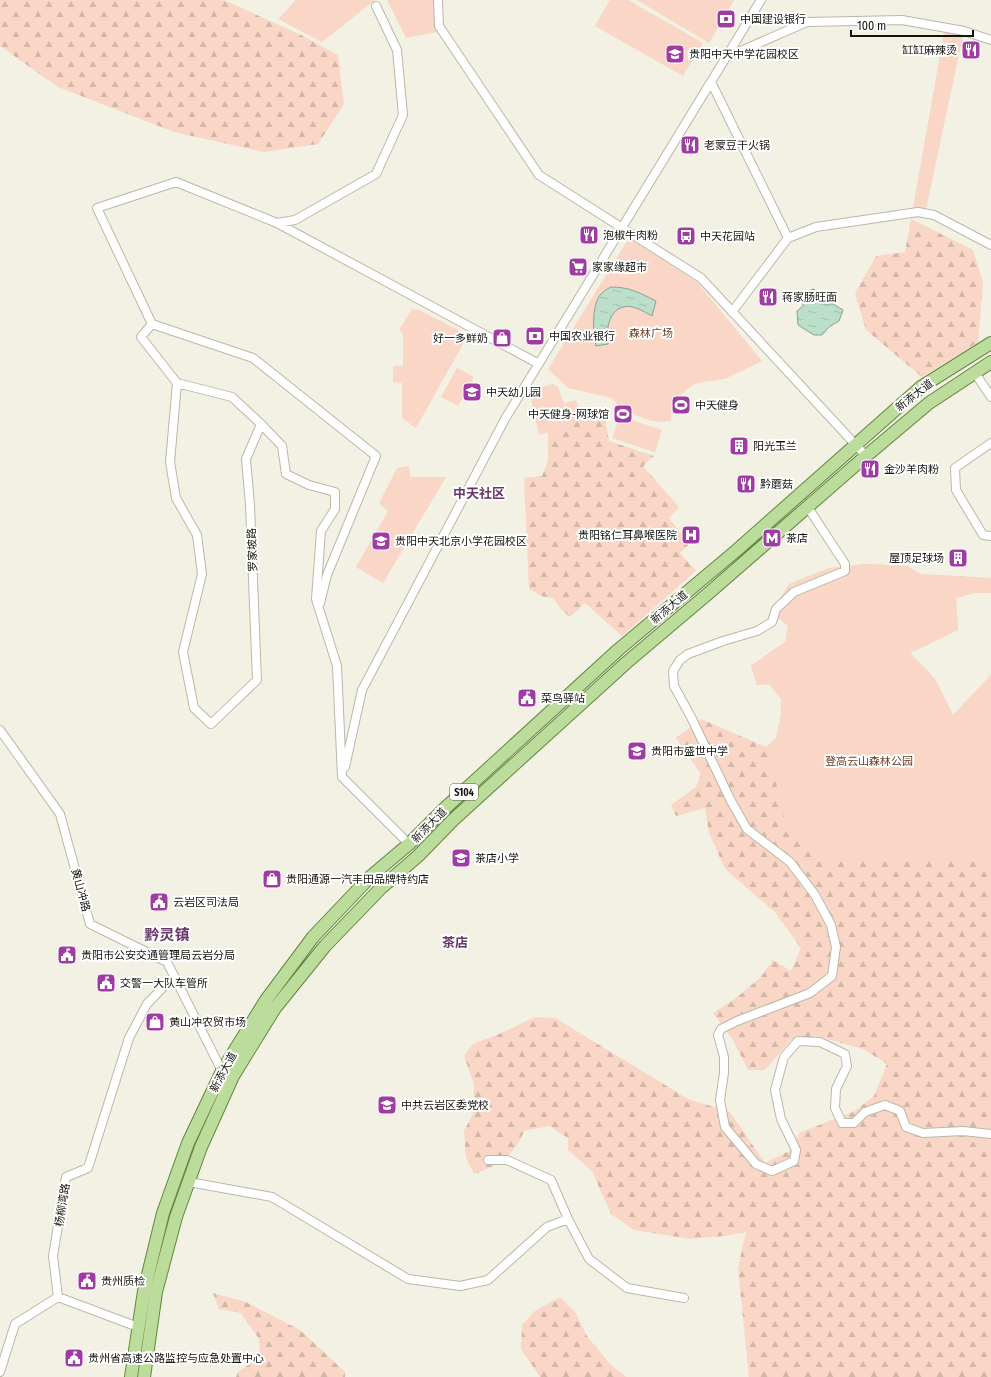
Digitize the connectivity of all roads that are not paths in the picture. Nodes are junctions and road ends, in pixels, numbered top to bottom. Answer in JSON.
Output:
{"nodes":[{"id":1,"x":438,"y":0,"type":"edge"},
{"id":2,"x":761,"y":0,"type":"edge"},
{"id":3,"x":376,"y":6,"type":"dead end"},
{"id":4,"x":991,"y":40,"type":"edge"},
{"id":5,"x":727,"y":57,"type":"junction"},
{"id":6,"x":711,"y":82,"type":"junction"},
{"id":7,"x":277,"y":223,"type":"junction"},
{"id":8,"x":622,"y":228,"type":"junction"},
{"id":9,"x":788,"y":238,"type":"junction"},
{"id":10,"x":991,"y":245,"type":"edge"},
{"id":11,"x":732,"y":312,"type":"junction"},
{"id":12,"x":152,"y":324,"type":"junction"},
{"id":13,"x":991,"y":343,"type":"edge"},
{"id":14,"x":991,"y":362,"type":"edge"},
{"id":15,"x":539,"y":364,"type":"junction"},
{"id":16,"x":975,"y":373,"type":"junction"},
{"id":17,"x":177,"y":383,"type":"junction"},
{"id":18,"x":991,"y":397,"type":"edge"},
{"id":19,"x":262,"y":424,"type":"junction"},
{"id":20,"x":991,"y":444,"type":"edge"},
{"id":21,"x":855,"y":445,"type":"junction"},
{"id":22,"x":866,"y":456,"type":"junction"},
{"id":23,"x":807,"y":506,"type":"junction"},
{"id":24,"x":991,"y":536,"type":"edge"},
{"id":25,"x":319,"y":608,"type":"junction"},
{"id":26,"x":0,"y":730,"type":"edge"},
{"id":27,"x":342,"y":777,"type":"junction"},
{"id":28,"x":409,"y":844,"type":"junction"},
{"id":29,"x":174,"y":976,"type":"junction"},
{"id":30,"x":222,"y":1071,"type":"junction"},
{"id":31,"x":234,"y":1076,"type":"junction"},
{"id":32,"x":991,"y":1134,"type":"edge"},
{"id":33,"x":488,"y":1160,"type":"dead end"},
{"id":34,"x":188,"y":1182,"type":"junction"},
{"id":35,"x":568,"y":1219,"type":"junction"},
{"id":36,"x":58,"y":1297,"type":"junction"},
{"id":37,"x":684,"y":1298,"type":"dead end"},
{"id":38,"x":138,"y":1327,"type":"junction"},
{"id":39,"x":0,"y":1372,"type":"edge"},
{"id":40,"x":131,"y":1377,"type":"edge"},
{"id":41,"x":144,"y":1377,"type":"edge"}],
"edges":[{"from":1,"to":8,"type":"street"},
{"from":2,"to":5,"type":"street"},
{"from":3,"to":7,"type":"street"},
{"from":4,"to":5,"type":"street"},
{"from":5,"to":6,"type":"street"},
{"from":6,"to":8,"type":"street"},
{"from":6,"to":9,"type":"street"},
{"from":7,"to":12,"type":"street"},
{"from":7,"to":15,"type":"street"},
{"from":8,"to":11,"type":"street"},
{"from":8,"to":15,"type":"street"},
{"from":9,"to":10,"type":"street"},
{"from":9,"to":11,"type":"street"},
{"from":11,"to":21,"type":"street"},
{"from":12,"to":17,"type":"street"},
{"from":12,"to":25,"type":"street"},
{"from":13,"to":21,"type":"main road","name":"新添大道","number":"S104"},
{"from":14,"to":16,"type":"main road","name":"新添大道","number":"S104"},
{"from":15,"to":27,"type":"street"},
{"from":16,"to":18,"type":"street"},
{"from":16,"to":22,"type":"main road","name":"新添大道","number":"S104"},
{"from":17,"to":19,"type":"street"},
{"from":17,"to":19,"type":"street","name":"罗家坡路"},
{"from":19,"to":25,"type":"street"},
{"from":20,"to":24,"type":"street"},
{"from":21,"to":22,"type":"street"},
{"from":21,"to":28,"type":"main road","name":"新添大道","number":"S104"},
{"from":22,"to":23,"type":"main road","name":"新添大道","number":"S104"},
{"from":23,"to":31,"type":"main road","name":"新添大道","number":"S104"},
{"from":23,"to":32,"type":"street"},
{"from":25,"to":27,"type":"street"},
{"from":26,"to":29,"type":"street","name":"黄山冲路"},
{"from":27,"to":28,"type":"street"},
{"from":28,"to":30,"type":"main road","name":"新添大道","number":"S104"},
{"from":29,"to":30,"type":"street","name":"黄山冲路"},
{"from":29,"to":36,"type":"street","name":"杨柳湾路"},
{"from":30,"to":31,"type":"street"},
{"from":30,"to":38,"type":"main road","name":"新添大道","number":"S104"},
{"from":31,"to":34,"type":"main road","name":"新添大道","number":"S104"},
{"from":33,"to":35,"type":"street"},
{"from":34,"to":35,"type":"street"},
{"from":34,"to":41,"type":"main road","name":"新添大道","number":"S104"},
{"from":35,"to":37,"type":"street"},
{"from":36,"to":38,"type":"street"},
{"from":36,"to":39,"type":"street"},
{"from":38,"to":40,"type":"main road","name":"新添大道","number":"S104"}]}
